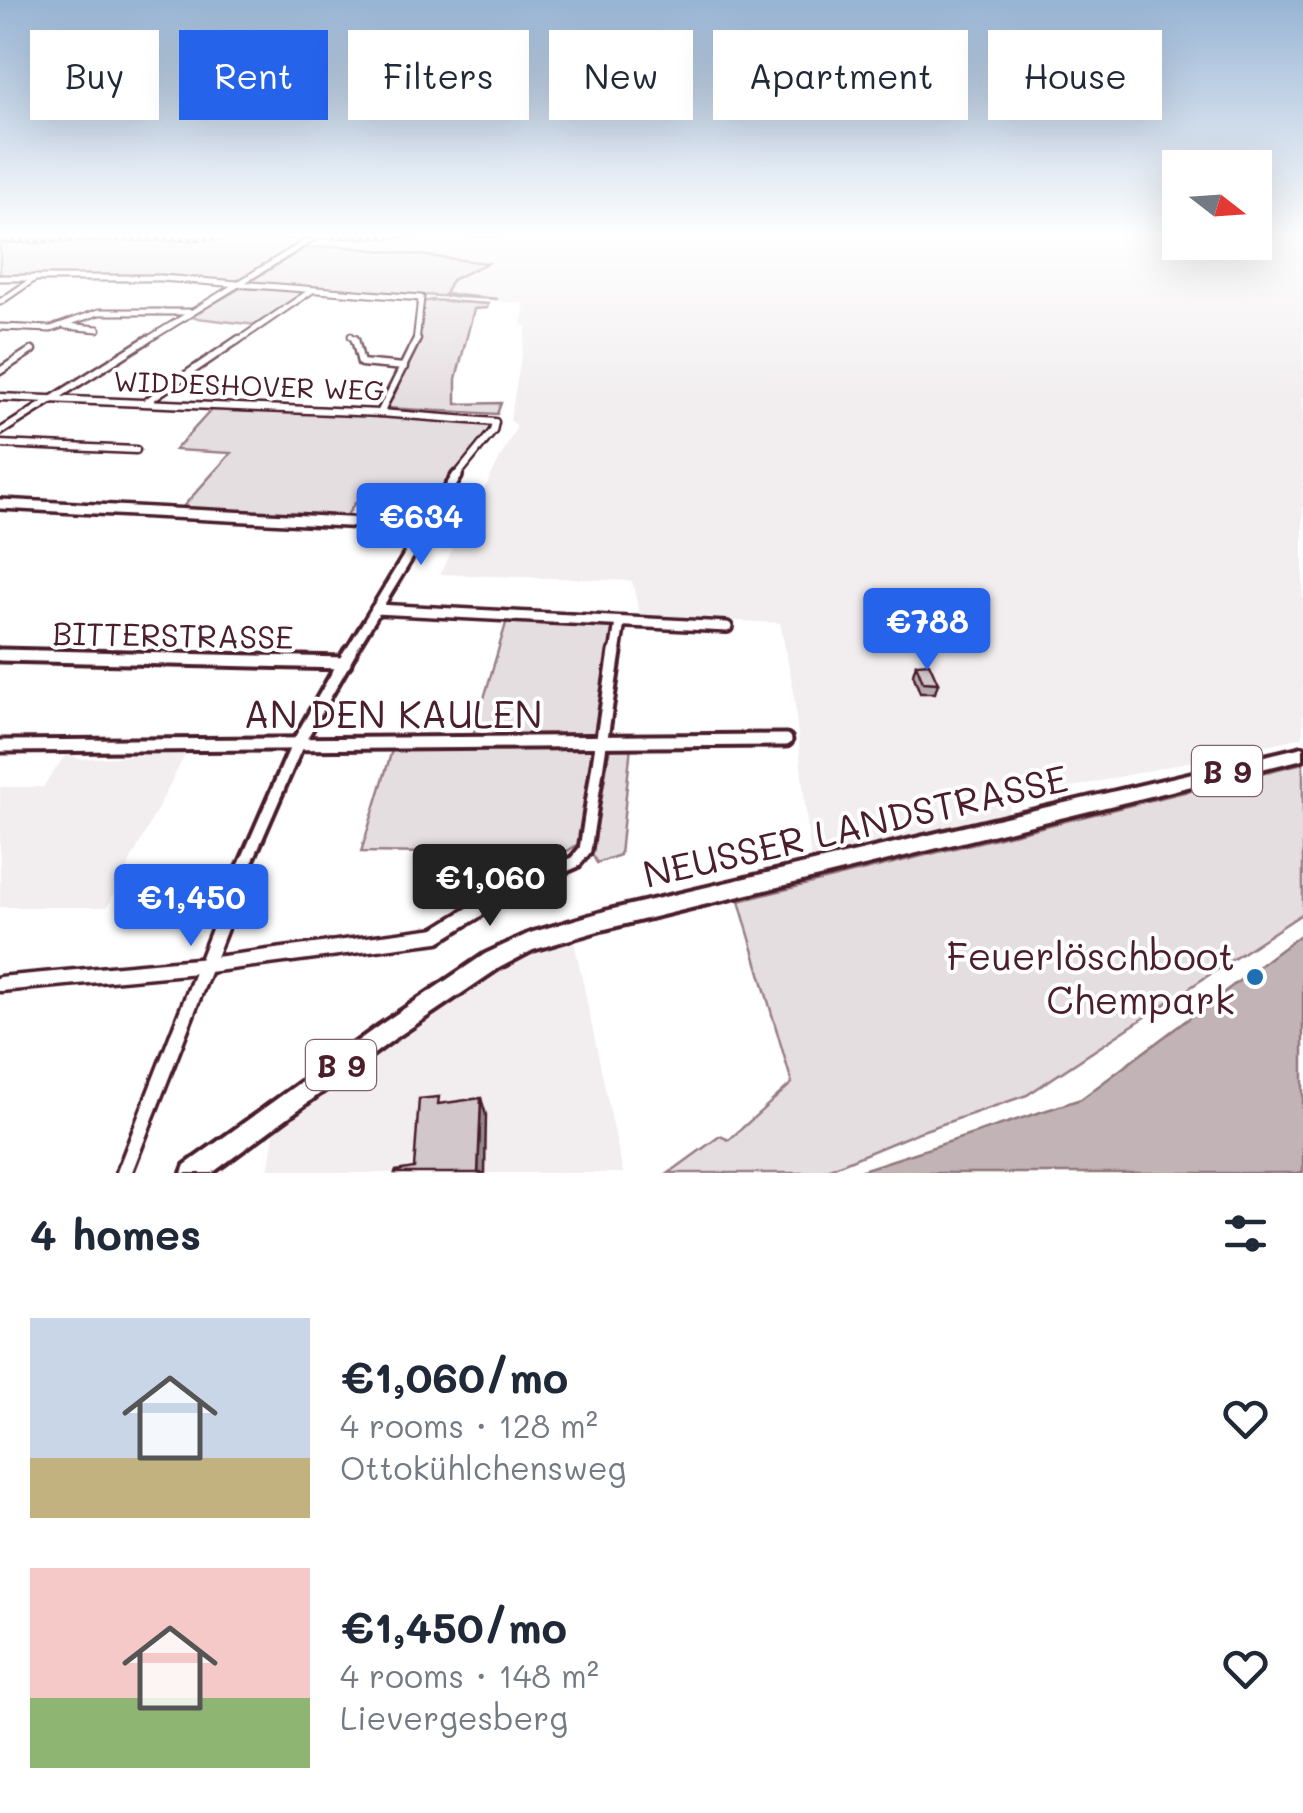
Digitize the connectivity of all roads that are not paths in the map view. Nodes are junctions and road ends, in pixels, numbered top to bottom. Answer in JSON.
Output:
{"nodes":[{"id":1,"x":230,"y":290,"type":"edge"},
{"id":2,"x":296,"y":290,"type":"edge"},
{"id":3,"x":311,"y":291,"type":"junction"},
{"id":4,"x":193,"y":312,"type":"junction"},
{"id":5,"x":63,"y":326,"type":"junction"},
{"id":6,"x":0,"y":327,"type":"edge"},
{"id":7,"x":98,"y":329,"type":"dead end"},
{"id":8,"x":351,"y":336,"type":"dead end"},
{"id":9,"x":32,"y":350,"type":"dead end"},
{"id":10,"x":404,"y":367,"type":"junction"},
{"id":11,"x":0,"y":371,"type":"edge"},
{"id":12,"x":0,"y":397,"type":"edge"},
{"id":13,"x":50,"y":399,"type":"junction"},
{"id":14,"x":144,"y":404,"type":"junction"},
{"id":15,"x":380,"y":413,"type":"junction"},
{"id":16,"x":0,"y":432,"type":"edge"},
{"id":17,"x":0,"y":444,"type":"edge"},
{"id":18,"x":136,"y":450,"type":"dead end"},
{"id":19,"x":0,"y":504,"type":"edge"},
{"id":20,"x":423,"y":526,"type":"junction"},
{"id":21,"x":376,"y":609,"type":"junction"},
{"id":22,"x":620,"y":622,"type":"junction"},
{"id":23,"x":726,"y":628,"type":"dead end"},
{"id":24,"x":0,"y":655,"type":"edge"},
{"id":25,"x":345,"y":663,"type":"junction"},
{"id":26,"x":786,"y":740,"type":"dead end"},
{"id":27,"x":602,"y":742,"type":"junction"},
{"id":28,"x":298,"y":743,"type":"junction"},
{"id":29,"x":0,"y":746,"type":"edge"},
{"id":30,"x":1303,"y":753,"type":"edge"},
{"id":31,"x":208,"y":965,"type":"junction"},
{"id":32,"x":0,"y":984,"type":"edge"},
{"id":33,"x":124,"y":1173,"type":"edge"},
{"id":34,"x":193,"y":1173,"type":"edge"}],
"edges":[{"from":1,"to":4,"type":"street"},
{"from":2,"to":3,"type":"street"},
{"from":3,"to":10,"type":"street"},
{"from":3,"to":14,"type":"street"},
{"from":4,"to":5,"type":"street"},
{"from":4,"to":13,"type":"street"},
{"from":5,"to":6,"type":"street"},
{"from":5,"to":7,"type":"street"},
{"from":8,"to":10,"type":"street"},
{"from":9,"to":11,"type":"street"},
{"from":10,"to":15,"type":"street"},
{"from":12,"to":13,"type":"street","name":"WIDDESHOVER WEG"},
{"from":13,"to":14,"type":"street","name":"WIDDESHOVER WEG"},
{"from":13,"to":16,"type":"street"},
{"from":14,"to":15,"type":"street","name":"WIDDESHOVER WEG"},
{"from":15,"to":20,"type":"street","name":"WIDDESHOVER WEG"},
{"from":17,"to":18,"type":"street"},
{"from":19,"to":20,"type":"street"},
{"from":20,"to":21,"type":"street"},
{"from":21,"to":22,"type":"street"},
{"from":21,"to":25,"type":"street"},
{"from":22,"to":23,"type":"street"},
{"from":22,"to":27,"type":"street"},
{"from":24,"to":25,"type":"street","name":"BITTERSTRASSE"},
{"from":25,"to":28,"type":"street"},
{"from":26,"to":27,"type":"street","name":"AN DEN KAULEN"},
{"from":27,"to":28,"type":"street","name":"AN DEN KAULEN"},
{"from":27,"to":31,"type":"street"},
{"from":28,"to":29,"type":"street","name":"AN DEN KAULEN"},
{"from":28,"to":31,"type":"street"},
{"from":30,"to":34,"type":"main road","name":"NEUSSER LANDSTRASSE","number":"B 9"},
{"from":31,"to":32,"type":"street"},
{"from":31,"to":33,"type":"street"}]}
